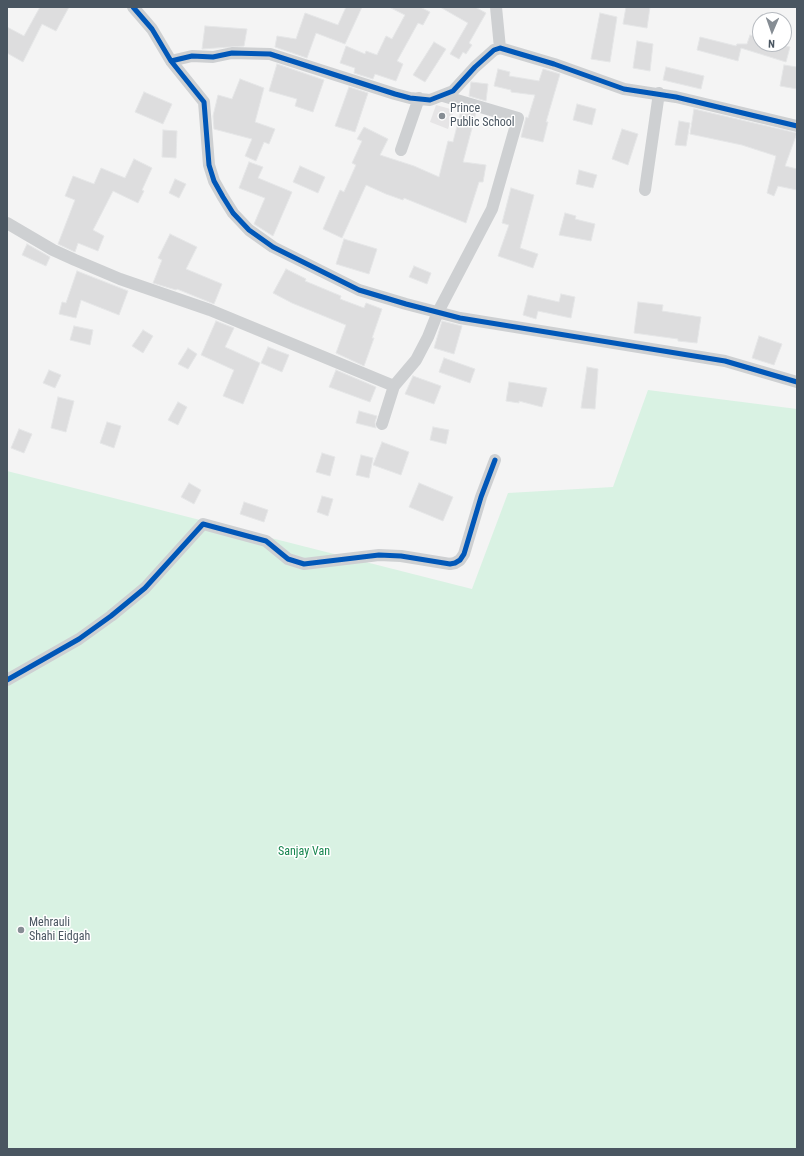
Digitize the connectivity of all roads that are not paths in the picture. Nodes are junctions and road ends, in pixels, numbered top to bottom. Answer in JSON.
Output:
{"nodes":[{"id":1,"x":133,"y":7,"type":"edge"},
{"id":2,"x":496,"y":7,"type":"edge"},
{"id":3,"x":500,"y":48,"type":"junction"},
{"id":4,"x":171,"y":61,"type":"junction"},
{"id":5,"x":659,"y":93,"type":"junction"},
{"id":6,"x":443,"y":96,"type":"junction"},
{"id":7,"x":419,"y":98,"type":"junction"},
{"id":8,"x":797,"y":126,"type":"edge"},
{"id":9,"x":401,"y":150,"type":"dead end"},
{"id":10,"x":645,"y":190,"type":"dead end"},
{"id":11,"x":7,"y":223,"type":"edge"},
{"id":12,"x":438,"y":312,"type":"junction"},
{"id":13,"x":797,"y":382,"type":"edge"},
{"id":14,"x":394,"y":386,"type":"junction"},
{"id":15,"x":382,"y":424,"type":"dead end"},
{"id":16,"x":495,"y":460,"type":"dead end"},
{"id":17,"x":7,"y":680,"type":"edge"}],
"edges":[{"from":1,"to":4,"type":"street"},
{"from":2,"to":3,"type":"street"},
{"from":3,"to":5,"type":"street"},
{"from":3,"to":6,"type":"street"},
{"from":4,"to":7,"type":"street"},
{"from":4,"to":12,"type":"street"},
{"from":5,"to":8,"type":"street"},
{"from":5,"to":10,"type":"street"},
{"from":6,"to":7,"type":"street"},
{"from":6,"to":12,"type":"street"},
{"from":7,"to":9,"type":"street"},
{"from":11,"to":14,"type":"street"},
{"from":12,"to":13,"type":"street"},
{"from":12,"to":14,"type":"street"},
{"from":14,"to":15,"type":"street"},
{"from":16,"to":17,"type":"street"}]}
